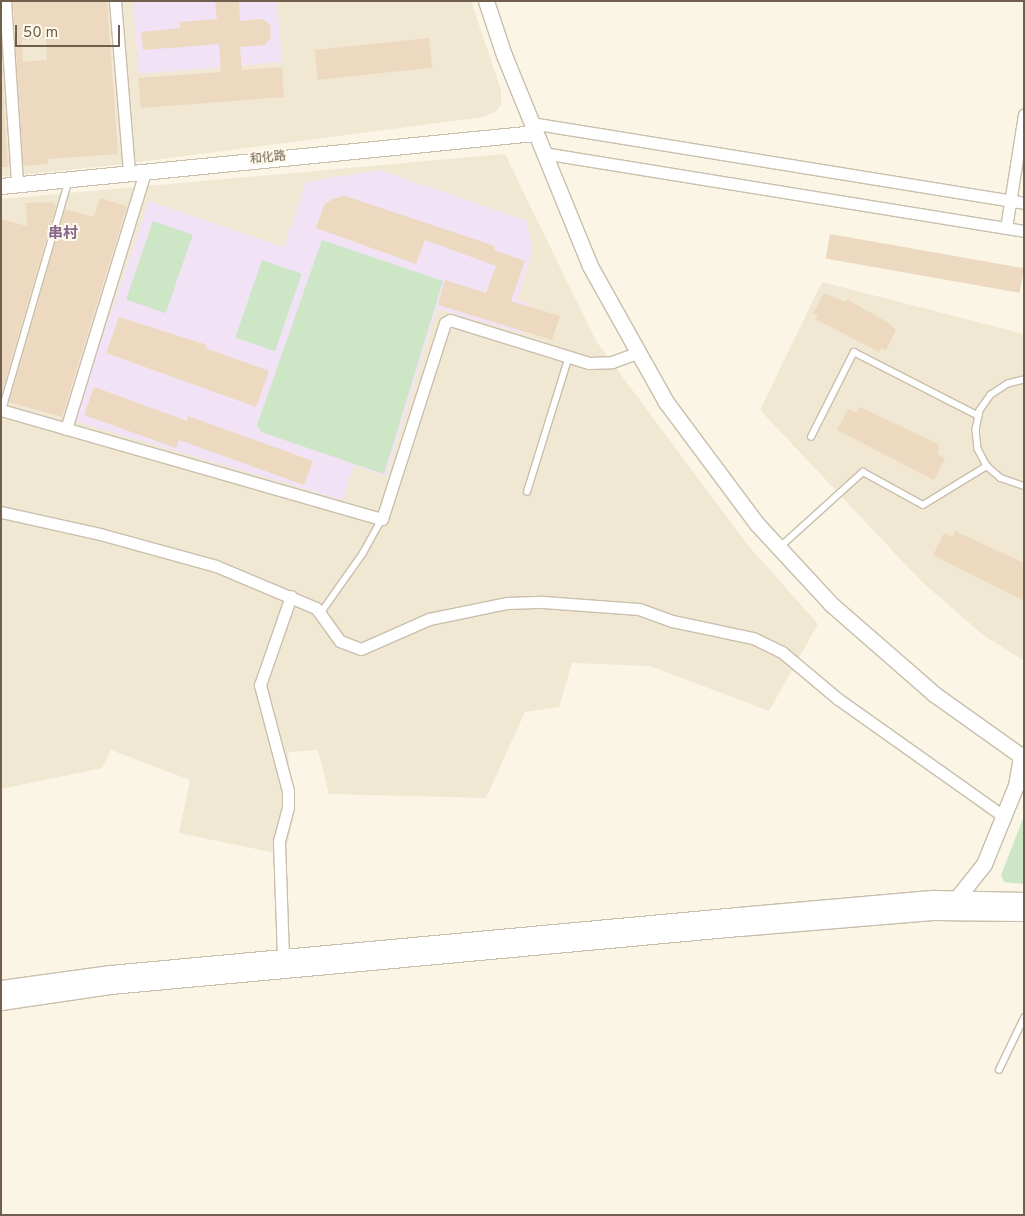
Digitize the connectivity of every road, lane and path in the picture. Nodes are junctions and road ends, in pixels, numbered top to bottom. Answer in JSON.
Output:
{"nodes":[{"id":1,"x":5,"y":1,"type":"edge"},
{"id":2,"x":115,"y":1,"type":"edge"},
{"id":3,"x":486,"y":1,"type":"edge"},
{"id":4,"x":1024,"y":114,"type":"edge"},
{"id":5,"x":533,"y":128,"type":"junction"},
{"id":6,"x":543,"y":153,"type":"junction"},
{"id":7,"x":1020,"y":167,"type":"edge"},
{"id":8,"x":145,"y":172,"type":"junction"},
{"id":9,"x":129,"y":173,"type":"junction"},
{"id":10,"x":69,"y":179,"type":"junction"},
{"id":11,"x":17,"y":184,"type":"junction"},
{"id":12,"x":1,"y":186,"type":"edge"},
{"id":13,"x":1010,"y":201,"type":"junction"},
{"id":14,"x":1024,"y":203,"type":"edge"},
{"id":15,"x":1006,"y":228,"type":"junction"},
{"id":16,"x":1024,"y":231,"type":"edge"},
{"id":17,"x":637,"y":353,"type":"junction"},
{"id":18,"x":569,"y":356,"type":"junction"},
{"id":19,"x":1024,"y":380,"type":"edge"},
{"id":20,"x":2,"y":410,"type":"edge"},
{"id":21,"x":978,"y":416,"type":"junction"},
{"id":22,"x":66,"y":429,"type":"junction"},
{"id":23,"x":811,"y":437,"type":"dead end"},
{"id":24,"x":987,"y":466,"type":"junction"},
{"id":25,"x":1024,"y":486,"type":"edge"},
{"id":26,"x":527,"y":492,"type":"dead end"},
{"id":27,"x":1,"y":512,"type":"edge"},
{"id":28,"x":382,"y":519,"type":"junction"},
{"id":29,"x":779,"y":549,"type":"junction"},
{"id":30,"x":291,"y":596,"type":"junction"},
{"id":31,"x":320,"y":614,"type":"junction"},
{"id":32,"x":1022,"y":757,"type":"edge"},
{"id":33,"x":1003,"y":816,"type":"junction"},
{"id":34,"x":958,"y":898,"type":"junction"},
{"id":35,"x":1024,"y":900,"type":"edge"},
{"id":36,"x":1024,"y":913,"type":"edge"},
{"id":37,"x":283,"y":957,"type":"junction"},
{"id":38,"x":1,"y":988,"type":"edge"},
{"id":39,"x":1,"y":1002,"type":"edge"},
{"id":40,"x":1024,"y":1018,"type":"edge"},
{"id":41,"x":999,"y":1070,"type":"dead end"}],
"edges":[{"from":1,"to":11,"type":"street"},
{"from":2,"to":9,"type":"street"},
{"from":3,"to":5,"type":"main road"},
{"from":4,"to":7,"type":"street"},
{"from":5,"to":6,"type":"main road"},
{"from":5,"to":8,"type":"main road","name":"和化路"},
{"from":5,"to":13,"type":"street"},
{"from":6,"to":15,"type":"street"},
{"from":6,"to":17,"type":"main road"},
{"from":7,"to":13,"type":"street"},
{"from":8,"to":9,"type":"main road","name":"和化路"},
{"from":8,"to":22,"type":"street"},
{"from":9,"to":10,"type":"main road","name":"和化路"},
{"from":10,"to":11,"type":"main road","name":"和化路"},
{"from":10,"to":20,"type":"lane"},
{"from":11,"to":12,"type":"main road","name":"和化路"},
{"from":13,"to":14,"type":"street"},
{"from":13,"to":15,"type":"street"},
{"from":15,"to":16,"type":"street"},
{"from":17,"to":18,"type":"street"},
{"from":17,"to":29,"type":"main road"},
{"from":18,"to":26,"type":"lane"},
{"from":18,"to":28,"type":"street"},
{"from":19,"to":21,"type":"lane"},
{"from":20,"to":22,"type":"street"},
{"from":21,"to":23,"type":"lane"},
{"from":21,"to":24,"type":"lane"},
{"from":22,"to":28,"type":"street"},
{"from":24,"to":25,"type":"lane"},
{"from":24,"to":29,"type":"lane"},
{"from":27,"to":30,"type":"street"},
{"from":28,"to":31,"type":"lane"},
{"from":29,"to":32,"type":"main road"},
{"from":30,"to":31,"type":"street"},
{"from":30,"to":37,"type":"street"},
{"from":31,"to":33,"type":"street"},
{"from":32,"to":33,"type":"main road"},
{"from":33,"to":34,"type":"main road"},
{"from":34,"to":35,"type":"main road"},
{"from":34,"to":37,"type":"main road"},
{"from":36,"to":39,"type":"main road"},
{"from":37,"to":38,"type":"main road"},
{"from":40,"to":41,"type":"lane"}]}
